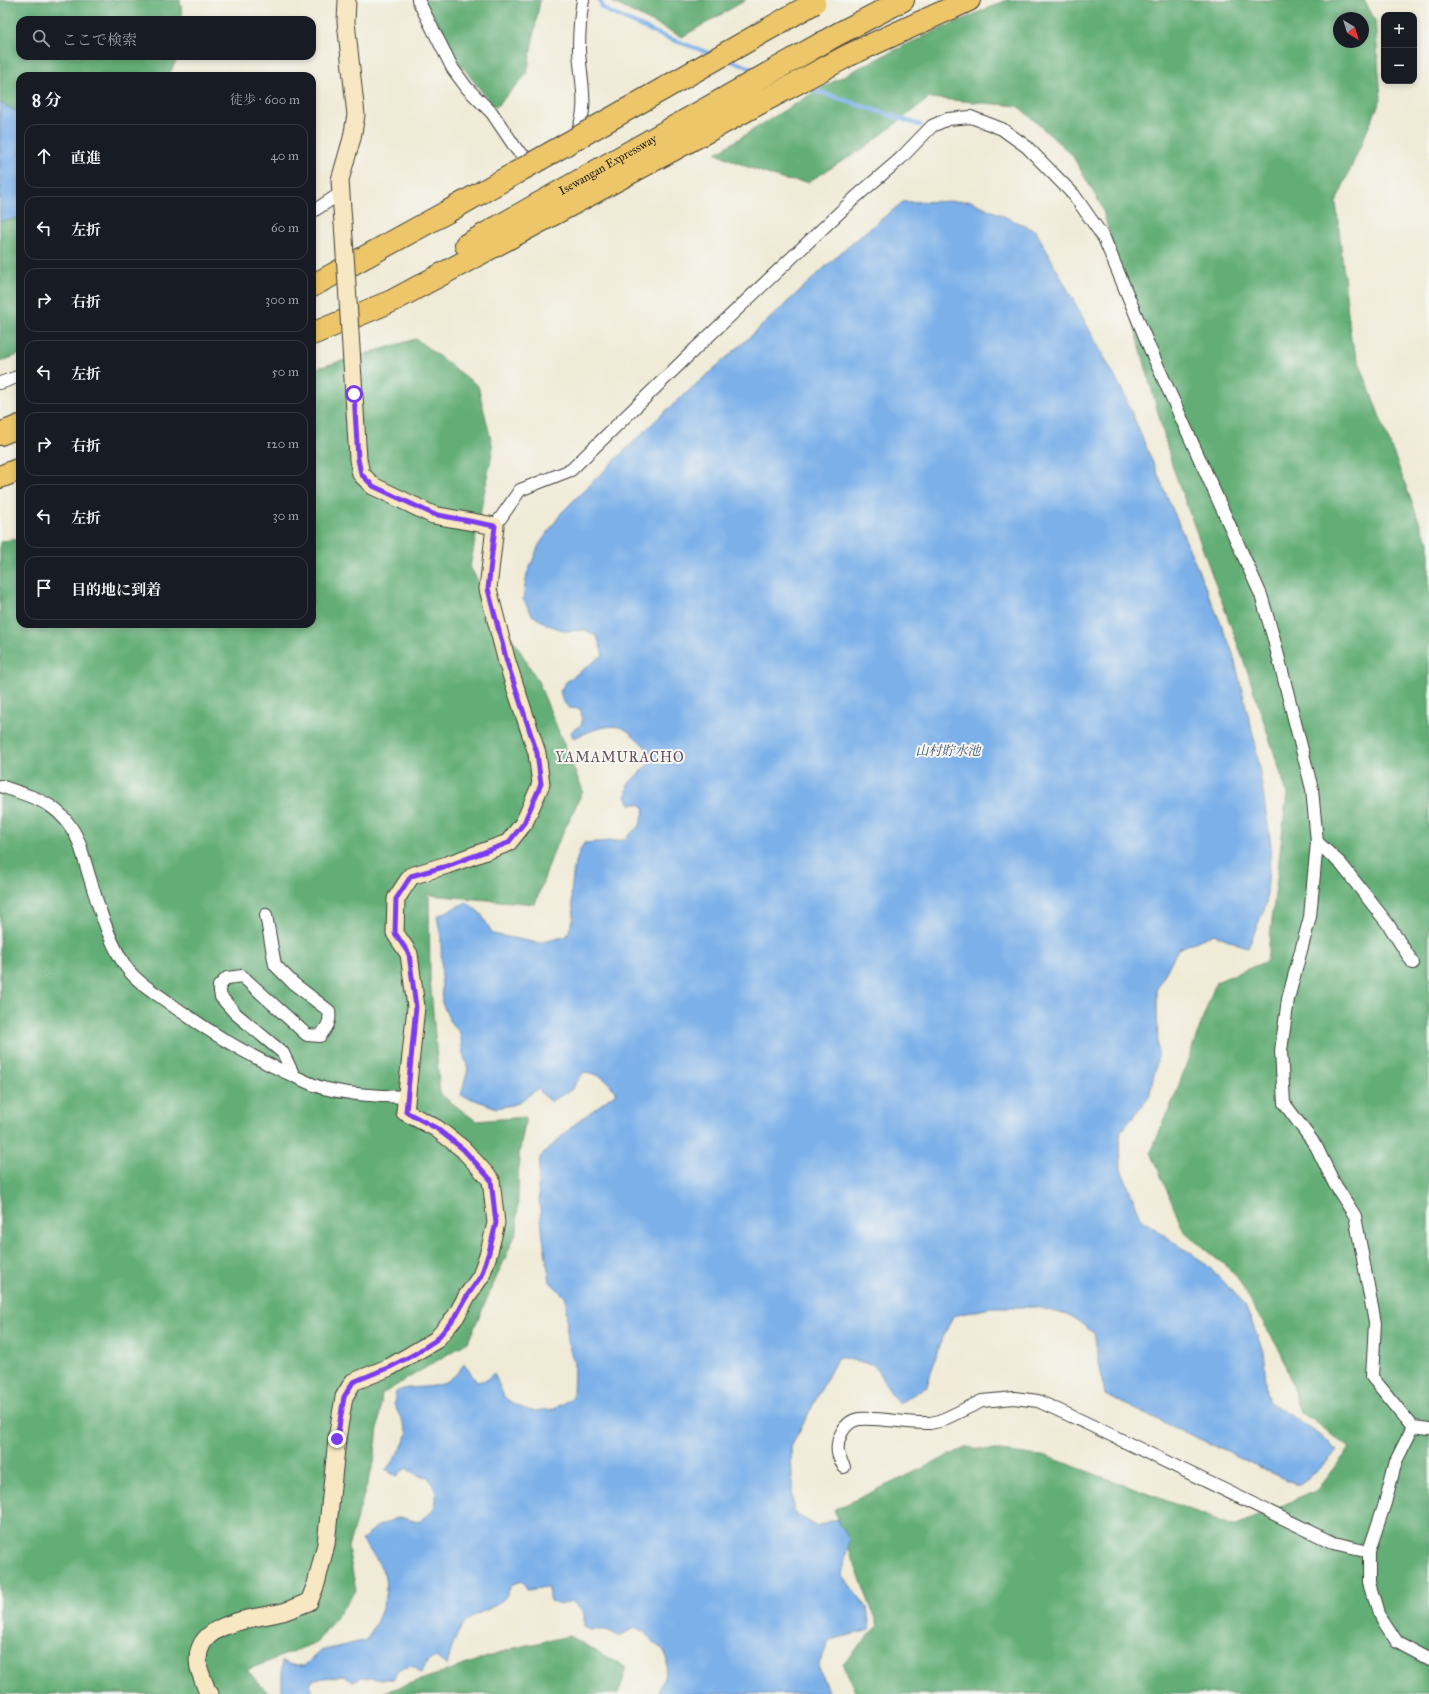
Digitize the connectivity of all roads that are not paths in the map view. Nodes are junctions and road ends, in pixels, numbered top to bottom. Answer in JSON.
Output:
{"nodes":[{"id":1,"x":347,"y":0,"type":"edge"},
{"id":2,"x":418,"y":0,"type":"edge"},
{"id":3,"x":583,"y":0,"type":"edge"},
{"id":4,"x":903,"y":0,"type":"edge"},
{"id":5,"x":969,"y":0,"type":"edge"},
{"id":6,"x":818,"y":1,"type":"edge"},
{"id":7,"x":341,"y":193,"type":"junction"},
{"id":8,"x":316,"y":209,"type":"edge"},
{"id":9,"x":470,"y":251,"type":"junction"},
{"id":10,"x":316,"y":284,"type":"edge"},
{"id":11,"x":316,"y":327,"type":"edge"},
{"id":12,"x":316,"y":332,"type":"edge"},
{"id":13,"x":16,"y":377,"type":"edge"},
{"id":14,"x":0,"y":383,"type":"edge"},
{"id":15,"x":16,"y":428,"type":"edge"},
{"id":16,"x":0,"y":434,"type":"edge"},
{"id":17,"x":16,"y":471,"type":"edge"},
{"id":18,"x":0,"y":477,"type":"edge"},
{"id":19,"x":495,"y":526,"type":"junction"},
{"id":20,"x":0,"y":786,"type":"edge"},
{"id":21,"x":1317,"y":842,"type":"junction"},
{"id":22,"x":266,"y":915,"type":"dead end"},
{"id":23,"x":1413,"y":963,"type":"dead end"},
{"id":24,"x":294,"y":1076,"type":"junction"},
{"id":25,"x":408,"y":1097,"type":"junction"},
{"id":26,"x":1413,"y":1427,"type":"junction"},
{"id":27,"x":1429,"y":1429,"type":"edge"},
{"id":28,"x":844,"y":1467,"type":"dead end"},
{"id":29,"x":1369,"y":1551,"type":"junction"},
{"id":30,"x":1429,"y":1659,"type":"edge"},
{"id":31,"x":210,"y":1694,"type":"edge"}],
"edges":[{"from":1,"to":7,"type":"street"},
{"from":2,"to":3,"type":"street"},
{"from":4,"to":9,"type":"highway","name":"Isewangan Expressway"},
{"from":5,"to":9,"type":"highway"},
{"from":6,"to":10,"type":"highway","bridge":true},
{"from":7,"to":8,"type":"street"},
{"from":7,"to":19,"type":"street","bridge":true},
{"from":9,"to":11,"type":"highway","name":"Isewangan Expressway"},
{"from":9,"to":12,"type":"highway"},
{"from":13,"to":14,"type":"street"},
{"from":15,"to":16,"type":"highway"},
{"from":17,"to":18,"type":"highway"},
{"from":19,"to":21,"type":"street"},
{"from":19,"to":25,"type":"street"},
{"from":20,"to":24,"type":"street"},
{"from":21,"to":23,"type":"street"},
{"from":21,"to":26,"type":"street"},
{"from":22,"to":24,"type":"street"},
{"from":24,"to":25,"type":"street"},
{"from":25,"to":31,"type":"street"},
{"from":26,"to":27,"type":"street"},
{"from":26,"to":29,"type":"street"},
{"from":28,"to":29,"type":"street"},
{"from":29,"to":30,"type":"street"}]}
